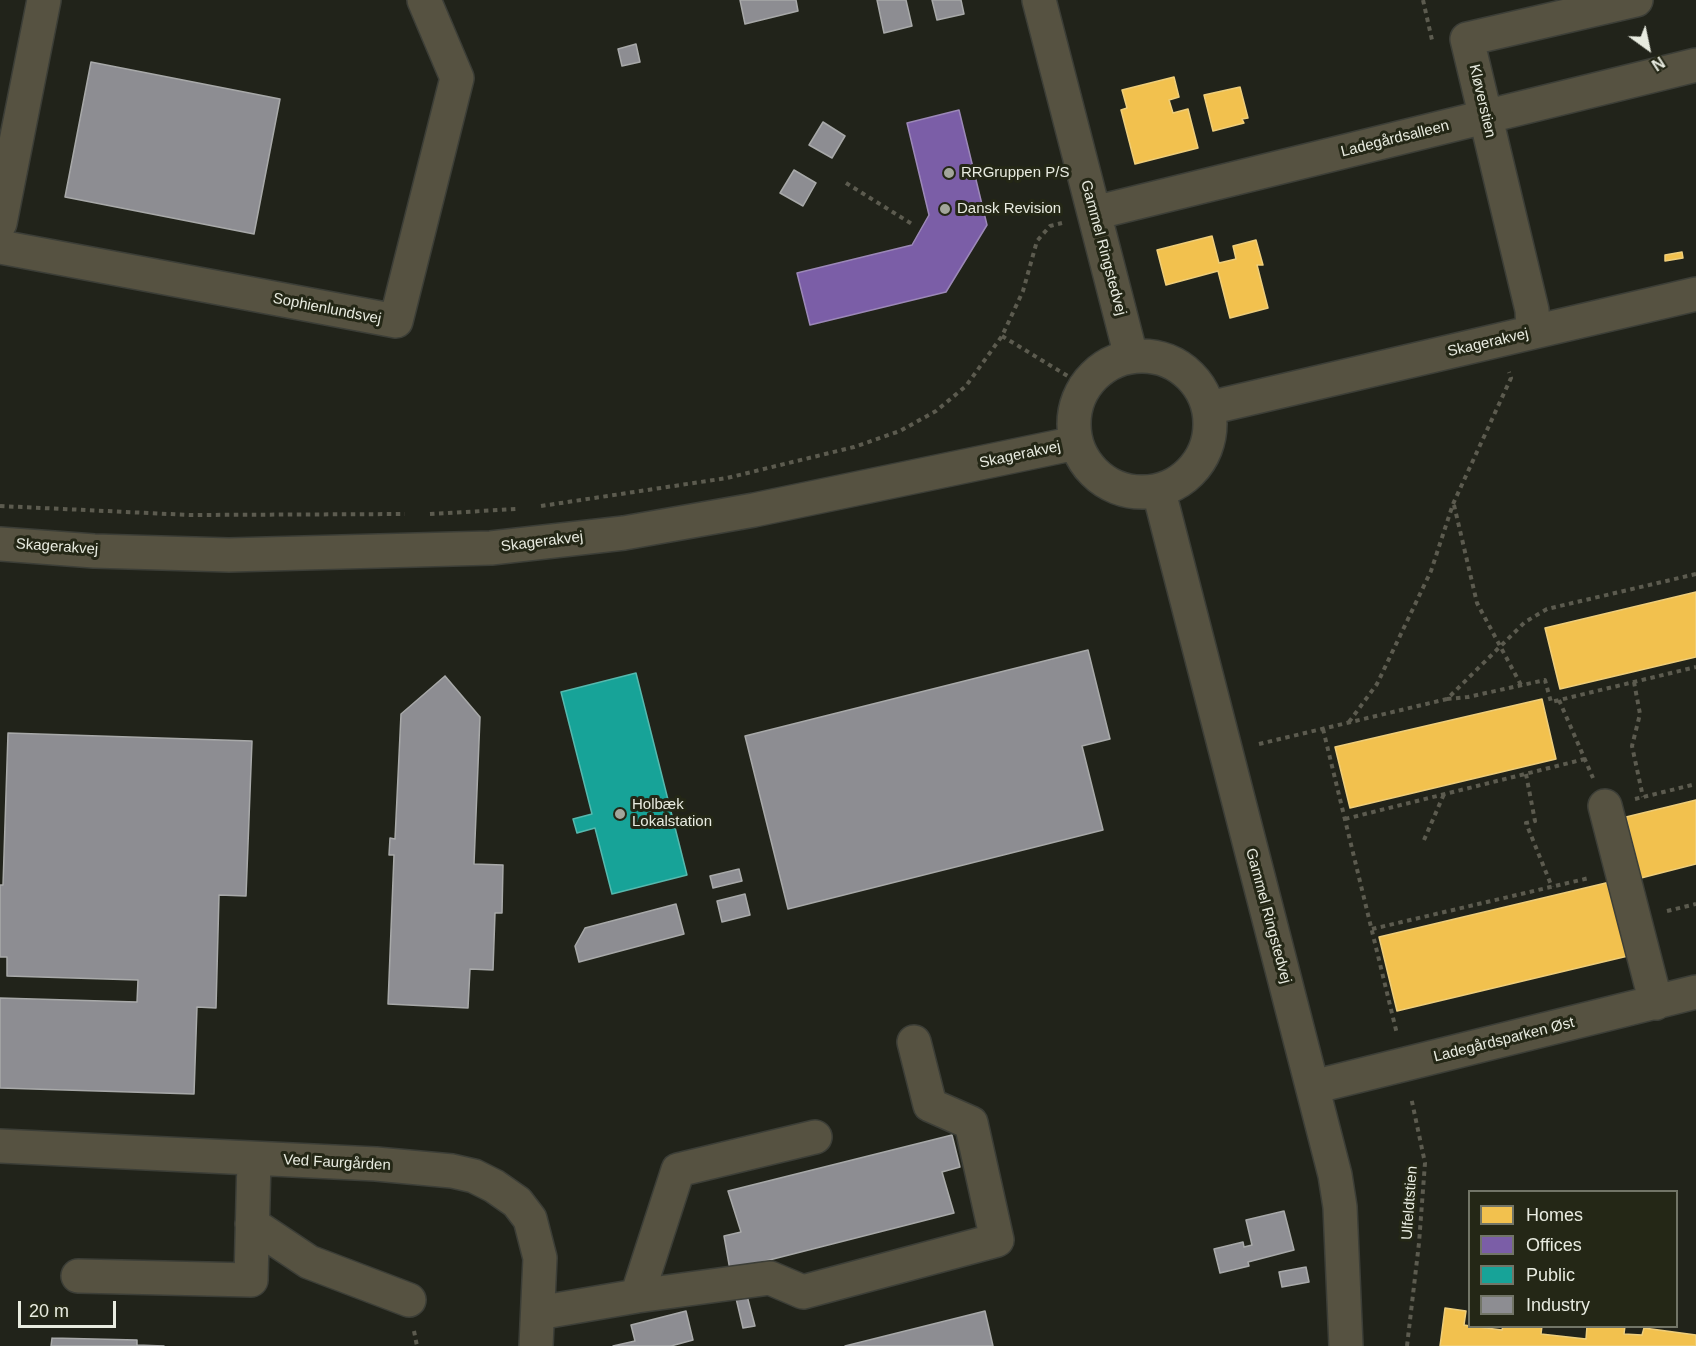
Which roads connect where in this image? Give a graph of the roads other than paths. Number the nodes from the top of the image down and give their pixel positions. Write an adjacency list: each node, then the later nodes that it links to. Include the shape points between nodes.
1 (44, 0): 8 (street)
2 (424, 0): 9 (street, Sophienlundsvej, via 457,78 396,321)
3 (1039, 0): 7 (street, Gammel Ringstedvej)
4 (1636, 0): 6 (street, Kløverstien, via 1467,39)
5 (1696, 65): 6 (street, Ladegårdsalleen)
6 (1485, 116): 7 (street, Ladegårdsalleen); 11 (street, Kløverstien, via 1532,310)
7 (1094, 213): 12 (street, Gammel Ringstedvej)
8 (0, 223)
9 (0, 247)
10 (1696, 294): 11 (street, Skagerakvej)
11 (1533, 332): 13 (street, Skagerakvej)
12 (1131, 356): 13 (street, via 1157,357 1181,367 1199,385); 14 (street, via 1104,366 1084,387 1074,414)
13 (1209, 408): 15 (street, via 1210,435 1202,461 1183,480)
14 (1076, 443): 15 (street, via 1087,466 1107,484 1132,493); 16 (street, Skagerakvej, via 743,512 491,548 229,555)
15 (1159, 492): 21 (street, Gammel Ringstedvej)
16 (0, 543)
17 (1605, 806): 19 (street)
18 (1696, 992): 19 (street, Ladegårdsparken Øst)
19 (1656, 1003): 21 (street, Ladegårdsparken Øst)
20 (914, 1042): 27 (street, via 930,1105 971,1123 997,1240 803,1292 770,1278)
21 (1312, 1087): 31 (street, Gammel Ringstedvej, via 1340,1207)
22 (814, 1137): 27 (street, via 678,1170)
23 (0, 1146): 24 (street, Ved Faurgården)
24 (254, 1159): 25 (street); 29 (street, Ved Faurgården, via 452,1171 494,1186 517,1202 530,1218 540,1258)
25 (252, 1224): 26 (street, via 251,1280); 28 (street, via 309,1262)
26 (78, 1276)
27 (637, 1296): 29 (street)
28 (409, 1300)
29 (538, 1313): 30 (street, Ved Faurgården)
30 (536, 1346)
31 (1346, 1346)

